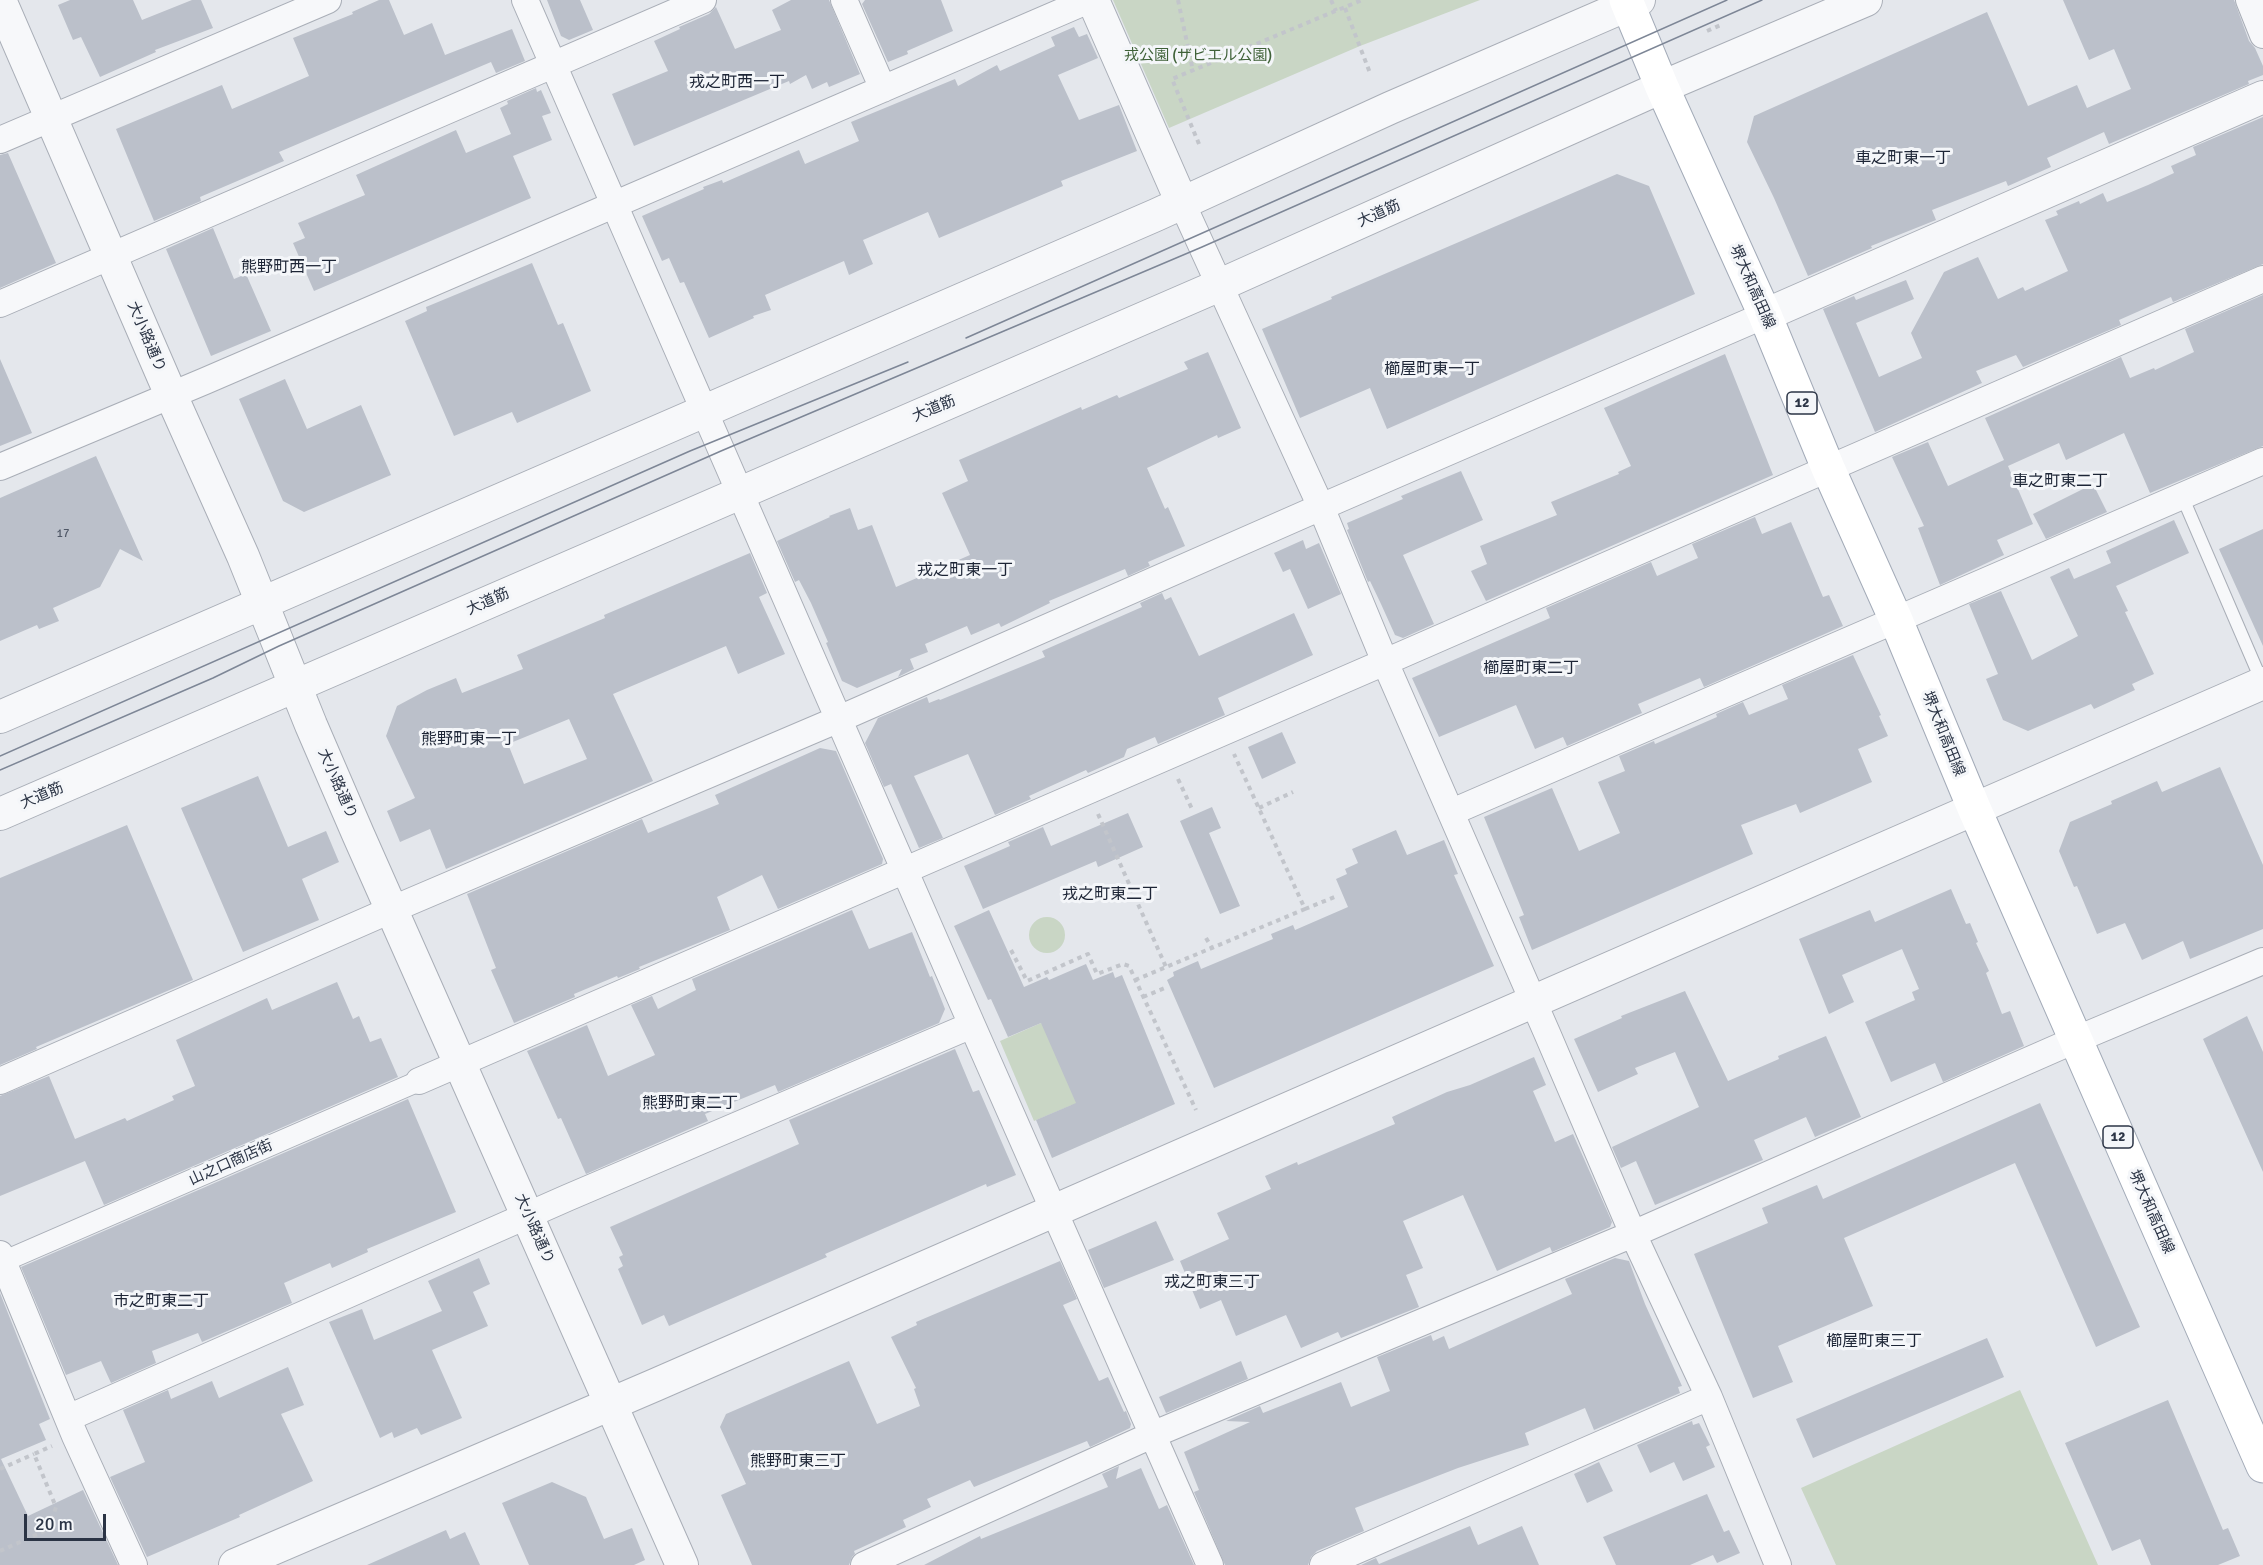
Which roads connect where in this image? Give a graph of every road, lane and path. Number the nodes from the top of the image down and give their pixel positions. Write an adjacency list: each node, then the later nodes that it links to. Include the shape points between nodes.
1 (0, 0): 25 (street, 大小路通り)
2 (328, 0): 25 (street)
3 (525, 0): 19 (street)
4 (703, 0): 19 (street)
5 (844, 0): 23 (street)
6 (1091, 0): 23 (street); 28 (street)
7 (1178, 0): 20 (path)
8 (1331, 0): 15 (path)
9 (1362, 0): 12 (path)
10 (1866, 0): 22 (street, 大道筋)
11 (2249, 0): 18 (street)
12 (1353, 2): 14 (path)
13 (1631, 2): 22 (main road, 堺大和高田線 / 12); 28 (street)
14 (1344, 8): 15 (path); 21 (path)
15 (1336, 11): 20 (path)
16 (1723, 24): 17 (path)
17 (1707, 31)
18 (2263, 35)
19 (553, 65): 29 (street); 30 (street)
20 (1193, 70): 27 (path, via 1172,79)
21 (1370, 73)
22 (1662, 87): 32 (street, 大道筋); 34 (main road, 堺大和高田線 / 12)
23 (884, 89): 29 (street)
24 (2263, 98): 34 (street)
25 (52, 118): 26 (street); 30 (street, 大小路通り)
26 (0, 140)
27 (1199, 144)
28 (1182, 203): 32 (street); 36 (street)
29 (614, 205): 35 (street, via 319,337); 36 (street)
30 (111, 256): 33 (street); 35 (street, 大小路通り)
31 (2263, 279): 39 (street, 山之口商店街)
32 (1220, 285): 40 (street, 大道筋); 42 (street)
33 (0, 304)
34 (1765, 315): 39 (main road, 堺大和高田線 / 12); 42 (street)
35 (171, 395): 38 (street); 43 (street, 大小路通り)
36 (703, 411): 40 (street); 43 (street)
37 (2263, 460): 41 (street)
38 (0, 467)
39 (1828, 468): 44 (main road, 堺大和高田線 / 12); 45 (street, 山之口商店街)
40 (740, 492): 47 (street, 大道筋); 49 (street)
41 (2182, 496): 44 (street); 46 (lane)
42 (1321, 507): 45 (street); 49 (street)
43 (262, 604): 47 (street, 大小路通り); 48 (street)
44 (1896, 620): 55 (main road, 堺大和高田線 / 12); 57 (street)
45 (1385, 662): 50 (street, 山之口商店街); 57 (street)
46 (2263, 683): 55 (street)
47 (296, 687): 58 (street, 大道筋); 61 (street, 大小路通り)
48 (0, 717)
49 (839, 719): 59 (street); 61 (street)
50 (1224, 732): 51 (street, 山之口商店街); 54 (path)
51 (1168, 756): 56 (path); 59 (street, 山之口商店街)
52 (1293, 792): 54 (path)
53 (1096, 808): 69 (path)
54 (1259, 808): 62 (path)
55 (1974, 808): 73 (street); 75 (main road, 堺大和高田線 / 12)
56 (1191, 809)
57 (1452, 812): 73 (street)
58 (0, 814)
59 (905, 870): 74 (street); 76 (street, 山之口商店街)
60 (1337, 896): 62 (path)
61 (393, 909): 76 (street, 大小路通り); 77 (street)
62 (1305, 909): 64 (path)
63 (1206, 938): 64 (path)
64 (1212, 948): 69 (path)
65 (1011, 950): 68 (path, via 1027,981)
66 (1063, 958): 68 (path)
67 (2263, 961): 75 (street)
68 (1066, 963): 70 (path, via 1088,954 1097,974 1123,964 1129,966)
69 (1166, 967): 70 (path)
70 (1135, 980): 72 (path)
71 (1167, 987): 72 (path)
72 (1143, 997): 79 (path)
73 (1533, 1001): 80 (street); 82 (street)
74 (972, 1025): 80 (street); 81 (street)
75 (2075, 1040): 82 (street); 89 (main road, 堺大和高田線 / 12)
76 (460, 1062): 78 (street, 山之口商店街); 81 (street, 大小路通り)
77 (0, 1081)
78 (419, 1081): 83 (street, 山之口商店街)
79 (1196, 1110)
80 (1054, 1210): 85 (street); 87 (street)
81 (528, 1215): 85 (street, 大小路通り); 86 (street)
82 (1633, 1234): 84 (street); 87 (street)
83 (1, 1260): 86 (street)
84 (1709, 1397): 97 (street); 98 (street)
85 (611, 1404): 93 (street); 94 (street, 大小路通り)
86 (71, 1427): 88 (path); 92 (street)
87 (1152, 1435): 95 (street); 96 (street)
88 (34, 1454): 90 (path); 91 (path, via 56,1507 49,1529)
89 (2263, 1466)
90 (0, 1468)
91 (0, 1551)
92 (134, 1565)
93 (235, 1565)
94 (682, 1565)
95 (864, 1565)
96 (1210, 1565)
97 (1323, 1565)
98 (1778, 1565)

